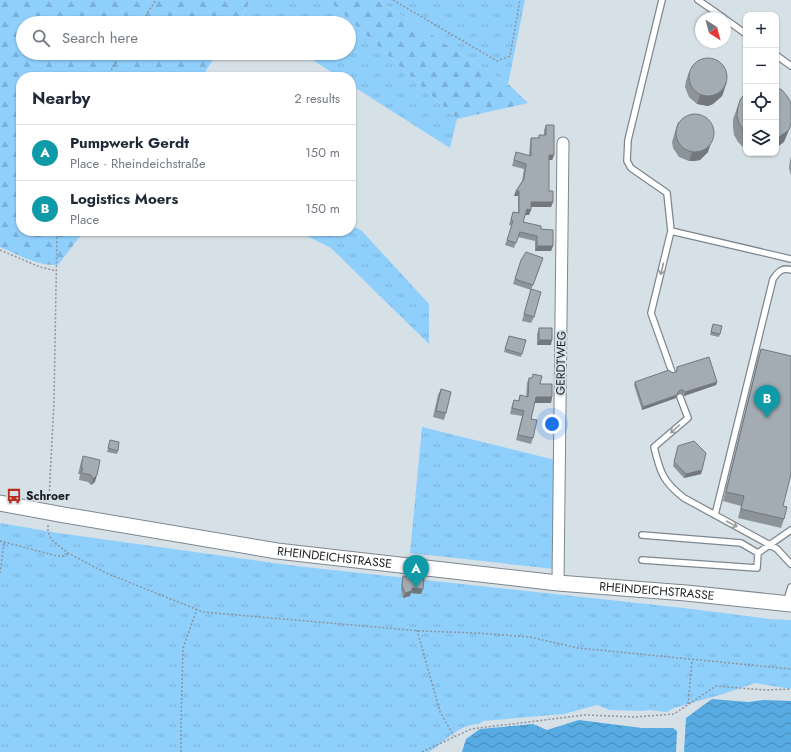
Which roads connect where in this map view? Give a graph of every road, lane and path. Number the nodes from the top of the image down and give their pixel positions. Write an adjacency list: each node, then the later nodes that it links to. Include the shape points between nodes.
1 (156, 0): 7 (path)
2 (393, 0): 3 (path, via 497,61 510,56)
3 (520, 0)
4 (662, 0): 15 (lane, via 628,140 627,161 631,168 667,193)
5 (698, 0): 6 (lane)
6 (715, 12)
7 (146, 16)
8 (731, 23): 9 (lane)
9 (743, 32)
10 (779, 57): 12 (lane)
11 (118, 60): 13 (path)
12 (791, 66)
13 (110, 72)
14 (563, 143): 37 (street, GERDTWEG)
15 (671, 231): 18 (lane); 21 (lane, one-way to 21, via 651,313)
16 (57, 236): 20 (path)
17 (0, 250): 20 (path)
18 (791, 259)
19 (791, 270): 25 (lane, via 779,271 773,279)
20 (56, 272): 24 (path)
21 (672, 372)
22 (680, 397): 25 (lane, one-way to 25, via 688,418 654,447 660,470 674,490)
23 (0, 503): 24 (main road, RHEINDEICHSTRASSE)
24 (49, 513): 37 (main road, RHEINDEICHSTRASSE, via 277,551)
25 (715, 515): 31 (lane, one-way to 31)
26 (791, 530): 31 (lane)
27 (48, 532): 32 (path, via 52,540)
28 (642, 535): 33 (lane, via 741,543)
29 (0, 541): 30 (path)
30 (5, 542): 32 (path, via 57,556); 36 (path)
31 (770, 545): 33 (lane); 35 (lane)
32 (68, 553): 40 (path, via 106,573)
33 (758, 553): 34 (lane, via 757,568)
34 (642, 560)
35 (791, 564)
36 (0, 573)
37 (558, 583): 39 (main road, RHEINDEICHSTRASSE)
38 (791, 587): 39 (lane)
39 (789, 603)
40 (197, 609): 41 (path, via 212,613); 47 (path, via 183,648)
41 (417, 630): 42 (path, via 530,637 578,648); 46 (path, via 440,712)
42 (692, 660): 43 (path); 45 (path)
43 (791, 669)
44 (791, 688): 45 (path, via 765,690 716,686)
45 (688, 704): 46 (path, via 674,714 635,717 585,715 471,728)
46 (454, 736): 48 (path)
47 (181, 752)
48 (422, 752)

